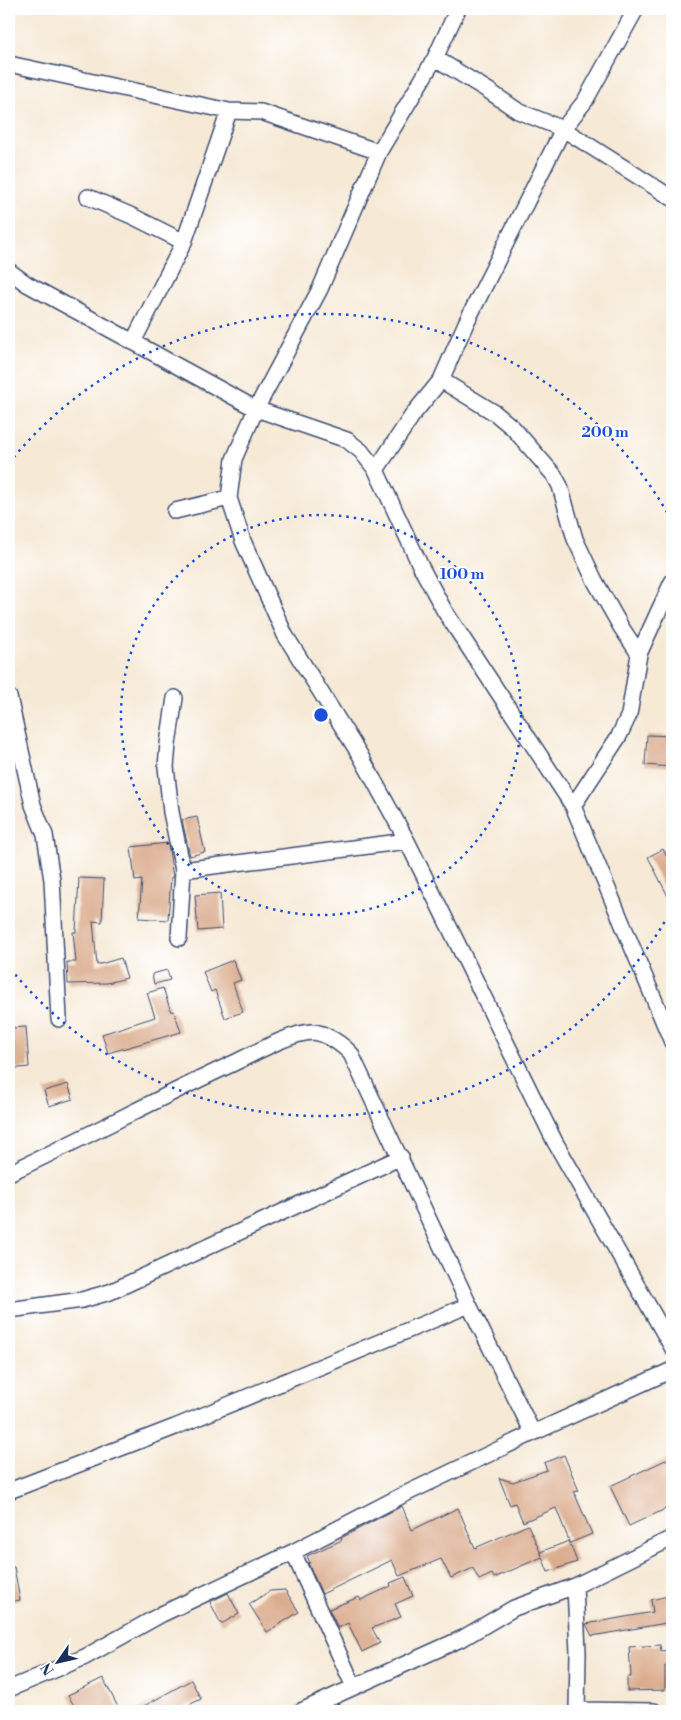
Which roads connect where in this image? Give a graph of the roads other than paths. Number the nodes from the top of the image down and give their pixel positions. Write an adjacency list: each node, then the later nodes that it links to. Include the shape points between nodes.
1 (458, 9): 3 (street)
2 (636, 9): 6 (street, via 585,100)
3 (435, 58): 6 (street, via 518,111); 7 (street)
4 (9, 64): 5 (street)
5 (229, 111): 7 (street, via 261,112); 10 (street)
6 (563, 129): 9 (street); 13 (street)
7 (379, 152): 14 (street, via 320,289)
8 (88, 197): 10 (street)
9 (672, 198)
10 (184, 242): 12 (street)
11 (9, 271): 12 (street)
12 (133, 342): 14 (street)
13 (441, 380): 15 (street, via 414,413); 19 (street, via 513,428 554,475 576,539 595,581)
14 (256, 410): 15 (street, via 347,440); 16 (street, via 234,459)
15 (376, 470): 22 (street, via 444,610)
16 (229, 498): 17 (street); 23 (street, via 242,541 285,635 360,755)
17 (175, 511)
18 (672, 582): 19 (street)
19 (639, 654): 22 (street, via 629,715 620,736)
20 (9, 696): 26 (street, via 33,805 45,835 52,880)
21 (175, 698): 24 (street, via 166,767)
22 (573, 806): 27 (street)
23 (407, 841): 24 (street); 32 (street, via 555,1142)
24 (183, 870): 25 (street)
25 (179, 938)
26 (59, 1019)
27 (672, 1042)
28 (401, 1157): 29 (street, via 351,1054 342,1044 314,1032 296,1035 228,1066); 30 (street); 31 (street, via 110,1292 82,1300)
29 (9, 1173)
30 (469, 1305): 34 (street); 35 (street, via 175,1427)
31 (9, 1310)
32 (672, 1347)
33 (672, 1370): 34 (street)
34 (534, 1433): 37 (street)
35 (9, 1491)
36 (672, 1538): 38 (street)
37 (293, 1552): 39 (street); 40 (street, via 162,1614 85,1657)
38 (575, 1586): 39 (street, via 514,1608 463,1638); 41 (street)
39 (354, 1687): 42 (street)
40 (9, 1689)
41 (577, 1710): 43 (street)
42 (301, 1711)
43 (654, 1711)

